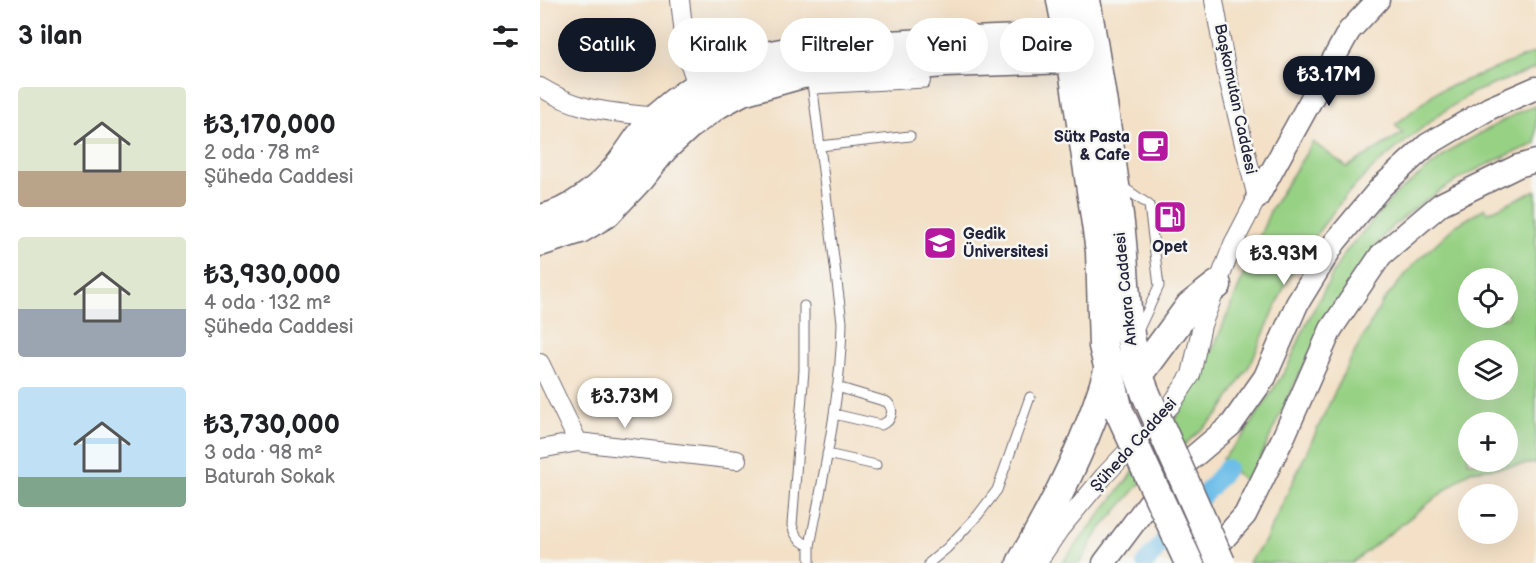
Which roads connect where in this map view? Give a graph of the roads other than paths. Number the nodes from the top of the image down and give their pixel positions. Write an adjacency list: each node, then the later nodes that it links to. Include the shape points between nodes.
1 (680, 0): 16 (street, via 686,54)
2 (1046, 0): 7 (street)
3 (1061, 0): 8 (main road, Ankara Caddesi)
4 (1086, 0): 9 (main road, Ankara Caddesi)
5 (1214, 0): 22 (street, Başkomutan Caddesi, via 1227,74)
6 (1378, 0): 22 (street, Şüheda Caddesi, via 1349,31)
7 (1059, 18)
8 (1068, 18)
9 (1083, 18)
10 (1000, 47): 16 (main road, via 828,48 776,53 727,70)
11 (1000, 56): 14 (main road)
12 (1081, 72): 28 (main road, Ankara Caddesi)
13 (1085, 72): 29 (main road, Ankara Caddesi, via 1115,181 1126,272 1127,321)
14 (812, 81): 20 (lane); 24 (main road, via 802,74 742,91 718,104 664,148 607,213 580,229)
15 (540, 87): 18 (street, via 588,109)
16 (698, 87): 18 (main road)
17 (1536, 88): 43 (street, via 1490,108 1427,145 1381,187 1335,242 1297,304 1265,377 1231,425 1166,480)
18 (657, 117): 23 (main road, via 597,188 569,208)
19 (910, 136): 20 (lane)
20 (820, 146): 30 (lane, via 842,322)
21 (1536, 161): 45 (street, via 1441,204 1381,255 1331,329 1245,515)
22 (1257, 198): 25 (street, Şüheda Caddesi)
23 (540, 219)
24 (540, 242)
25 (1217, 285): 29 (main road, via 1190,306 1173,327); 42 (street, Şüheda Caddesi, via 1202,325 1191,375 1172,405 1097,485)
26 (804, 306): 38 (lane, via 804,370 792,525 801,542)
27 (540, 363): 33 (street)
28 (1108, 371): 41 (main road, via 1098,406 1073,462); 44 (main road, Ankara Caddesi, bridge, via 1119,411)
29 (1143, 385): 46 (main road, Ankara Caddesi, bridge)
30 (837, 387): 32 (lane); 32 (lane, via 887,402 892,414 881,424)
31 (1030, 397): 40 (lane, via 997,490 963,532)
32 (834, 414): 35 (lane)
33 (578, 442): 34 (street); 36 (street)
34 (540, 449)
35 (827, 454): 37 (lane); 38 (lane)
36 (737, 460)
37 (876, 465)
38 (810, 546): 39 (lane)
39 (810, 563)
40 (929, 563)
41 (1021, 563)
42 (1037, 563)
43 (1104, 563)
44 (1189, 563)
45 (1202, 563)
46 (1221, 563)

